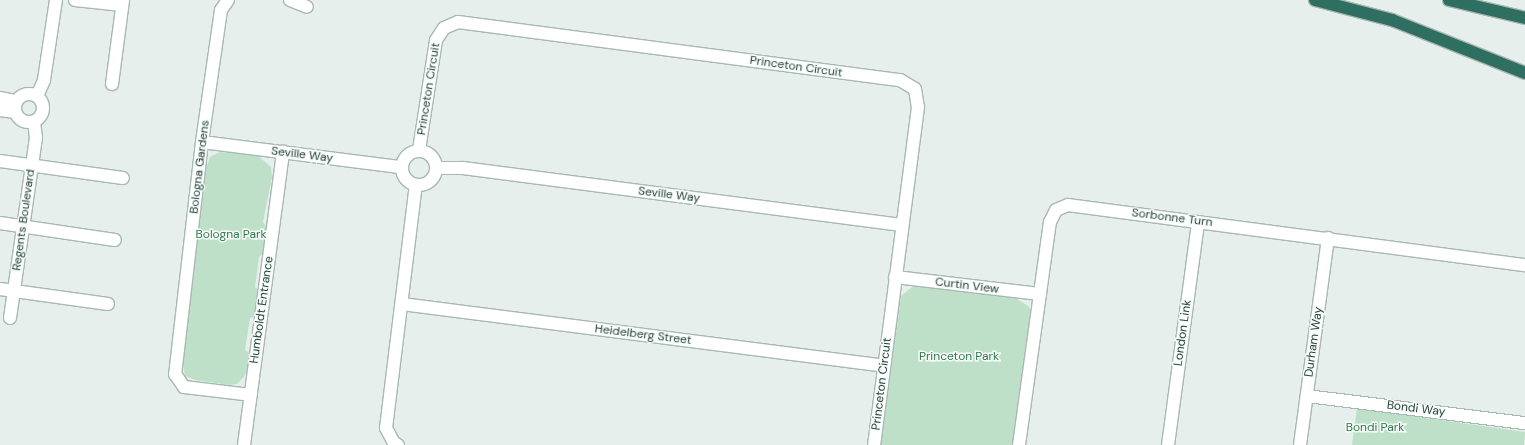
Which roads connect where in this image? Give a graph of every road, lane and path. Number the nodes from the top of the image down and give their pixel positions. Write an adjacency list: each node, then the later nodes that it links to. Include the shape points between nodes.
1 (56, 0): 12 (street, via 44,80)
2 (75, 0): 7 (street)
3 (228, 0): 17 (street, Bologna Gardens, via 221,10)
4 (290, 0): 8 (street)
5 (1315, 0): 10 (highway, via 1392,20)
6 (1450, 0): 9 (highway)
7 (122, 3): 11 (street)
8 (307, 7)
9 (1525, 18)
10 (1525, 73)
11 (112, 84)
12 (36, 96): 14 (street, via 26,94); 16 (street, via 43,109 40,117)
13 (0, 98): 14 (street)
14 (16, 106): 15 (street); 16 (street, via 22,121)
15 (0, 110)
16 (34, 122): 21 (street, Regents Boulevard, via 37,129)
17 (202, 142): 19 (street, Seville Way); 41 (street, Bologna Gardens, via 176,374 184,387)
18 (419, 150): 22 (street, via 410,152); 23 (street, via 434,158); 28 (street, Princeton Circuit, via 436,40 444,28 458,22 900,80 915,89 918,107)
19 (283, 152): 22 (street, Seville Way); 41 (street, Humboldt Entrance)
20 (0, 161): 21 (street)
21 (32, 166): 24 (street); 29 (street, Regents Boulevard)
22 (401, 167): 25 (street, via 408,182)
23 (436, 168): 25 (street, via 434,177 426,184); 28 (street, Seville Way, via 462,168)
24 (123, 178)
25 (416, 185): 38 (street)
26 (1198, 222): 30 (street, Sorbonne Turn); 36 (street, Sorbonne Turn, via 1068,205 1056,210 1050,222); 48 (street, London Link)
27 (0, 223): 29 (street)
28 (901, 225): 33 (street, Princeton Circuit)
29 (23, 226): 31 (street); 35 (street, Regents Boulevard)
30 (1328, 238): 32 (street, Sorbonne Turn); 42 (street, Durham Way)
31 (115, 240)
32 (1525, 264)
33 (895, 277): 36 (street, Curtin View); 40 (street, Princeton Circuit)
34 (0, 289): 35 (street)
35 (14, 291): 37 (street); 39 (street, Regents Boulevard)
36 (1040, 294): 47 (street, Sorbonne Turn)
37 (108, 304)
38 (402, 304): 40 (street, Heidelberg Street); 44 (street, via 386,428)
39 (10, 318)
40 (884, 366): 46 (street, Princeton Circuit)
41 (251, 395): 45 (street, Humboldt Entrance)
42 (1307, 396): 43 (street, Bondi Way); 49 (street, Durham Way)
43 (1525, 422)
44 (395, 444)
45 (244, 445)
46 (874, 445)
47 (1019, 445)
48 (1168, 445)
49 (1300, 445)

